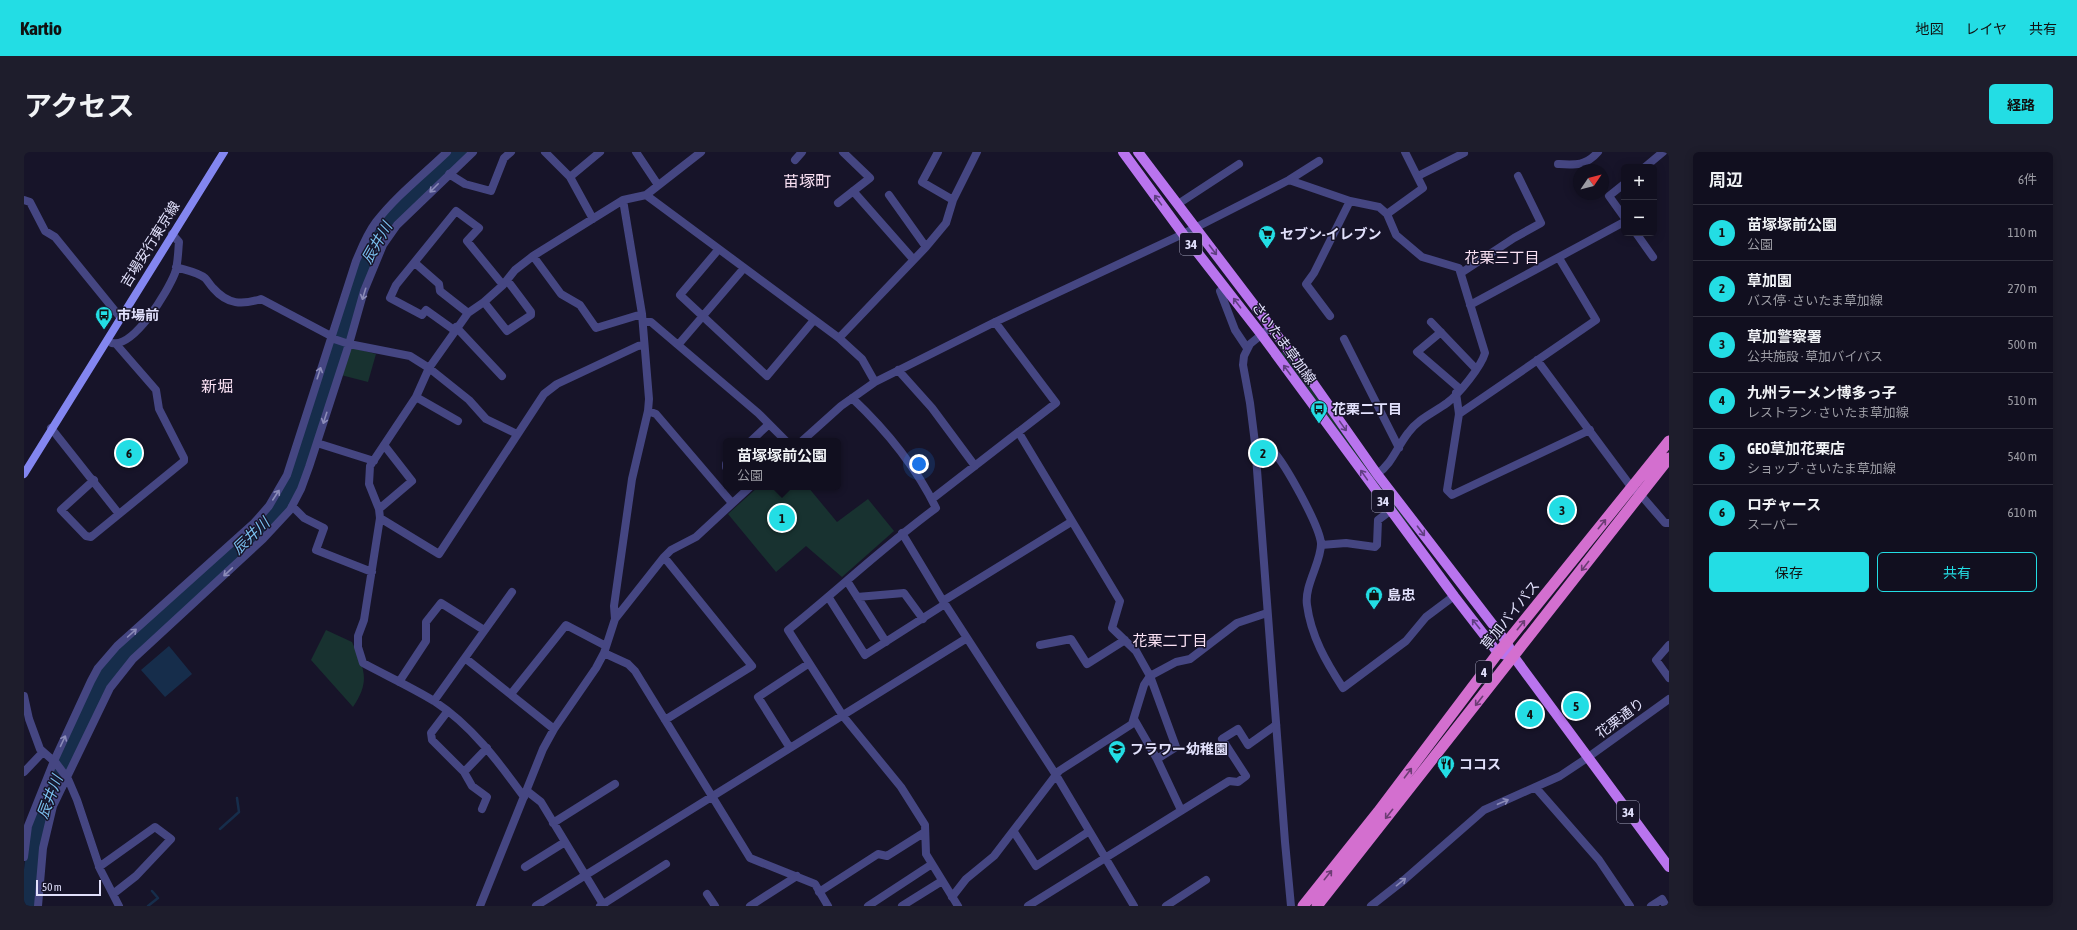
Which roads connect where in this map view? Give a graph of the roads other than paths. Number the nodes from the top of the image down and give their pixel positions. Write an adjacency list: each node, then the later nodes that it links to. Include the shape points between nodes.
1 (224, 152): 45 (main road, 吉場安行東京線)
2 (447, 152): 75 (street, via 384,213 370,232 356,261)
3 (473, 152): 24 (street)
4 (511, 152): 24 (street, via 504,158 491,191 465,184)
5 (545, 152): 27 (street)
6 (600, 152): 27 (street)
7 (636, 152): 29 (street)
8 (701, 152): 29 (street)
9 (802, 152): 19 (street)
10 (843, 152): 31 (street, via 870,178)
11 (938, 152): 36 (street, via 922,182)
12 (977, 152): 36 (street)
13 (1123, 152): 46 (main road, さいたま草加線 / 34, one-way to 13)
14 (1138, 152): 39 (main road, さいたま草加線 / 34)
15 (1405, 152): 25 (street)
16 (1598, 152): 22 (street, via 1592,159 1578,165)
17 (1663, 152): 23 (street)
18 (1464, 153): 25 (street)
19 (795, 160)
20 (1319, 162): 28 (street)
21 (1239, 164): 39 (street)
22 (1558, 164)
23 (1649, 164)
24 (449, 174): 80 (street, one-way to 80, via 397,225 383,245 364,291)
25 (1418, 176): 41 (street, via 1423,188)
26 (1518, 176): 57 (street, via 1541,223)
27 (570, 177): 42 (street)
28 (1289, 180): 37 (street); 44 (street)
29 (658, 185): 32 (street)
30 (1621, 186): 40 (street, via 1609,196)
31 (853, 191): 38 (street); 53 (street)
32 (646, 195): 35 (street); 49 (street)
33 (889, 195): 48 (street, via 903,210)
34 (24, 200): 66 (street, via 30,202 45,230 55,237)
35 (623, 200): 42 (street); 63 (street)
36 (953, 200): 48 (street, via 946,223)
37 (1350, 201): 41 (street, via 1379,207); 65 (street, via 1306,284)
38 (838, 203)
39 (1178, 204): 44 (main road, さいたま草加線 / 34)
40 (1621, 213)
41 (1387, 214): 57 (street, via 1396,235 1422,257 1448,263 1459,268)
42 (593, 219): 50 (street)
43 (1621, 224): 52 (street)
44 (1196, 227): 46 (street); 71 (main road, さいたま草加線 / 34, one-way to 71)
45 (172, 234): 55 (street, via 179,242); 66 (main road, 吉場安行東京線)
46 (1183, 234): 59 (main road, さいたま草加線 / 34); 69 (street)
47 (1638, 236): 51 (street)
48 (926, 247): 53 (street)
49 (718, 250): 56 (street); 64 (street, via 680,295)
50 (533, 256): 58 (street, via 514,270); 63 (street, via 561,294 580,305 596,328)
51 (1653, 257)
52 (1559, 258): 61 (street); 84 (street, via 1596,320)
53 (913, 259): 76 (street)
54 (414, 263): 58 (street, via 456,211 479,228 467,241); 62 (street, via 439,284 440,291); 72 (street, via 396,285 390,298 422,315 426,310)
55 (176, 267): 75 (street, via 205,278 218,293 238,304 261,299); 79 (street, via 154,311 142,326)
56 (744, 268): 64 (street); 67 (street)
57 (1461, 273): 61 (street)
58 (505, 283): 60 (street); 60 (street, via 531,312 530,315 507,331)
59 (1225, 287): 74 (main road, さいたま草加線 / 34, one-way to 59); 83 (street, via 1220,291 1235,330)
60 (484, 302): 62 (street)
61 (1470, 305): 86 (street, via 1485,352 1482,362)
62 (468, 313): 72 (street)
63 (642, 314): 68 (street)
64 (703, 315): 67 (street, via 767,376); 81 (street)
65 (1330, 316)
66 (120, 317): 78 (main road, 吉場安行東京線)
67 (814, 320): 76 (street)
68 (643, 322): 81 (street, via 651,322); 82 (street)
69 (995, 322): 87 (street); 100 (street, via 1056,403)
70 (1431, 322): 73 (street)
71 (1271, 327): 74 (street); 113 (main road, さいたま草加線 / 34, one-way to 113, via 1312,380)
72 (455, 329): 85 (street); 88 (street)
73 (1441, 332): 86 (street); 90 (street, via 1417,352)
74 (1261, 334): 83 (street); 121 (main road, さいたま草加線 / 34, one-way to 74)
75 (331, 337): 80 (street); 169 (street, one-way to 75, via 91,681 108,656 254,522 276,497 287,475)
76 (838, 338): 89 (street, via 862,359)
77 (1344, 339): 108 (street)
78 (105, 341): 79 (street); 97 (main road, 吉場安行東京線)
79 (116, 344): 122 (street, via 156,390 159,409 184,458 184,461)
80 (349, 344): 85 (street, via 410,356); 105 (street, one-way to 105)
81 (678, 345): 96 (street)
82 (644, 346): 93 (street); 99 (street, via 638,346 557,384 544,394)
83 (1247, 348): 106 (street, via 1243,365)
84 (1537, 360): 94 (street); 98 (street)
85 (429, 368): 91 (street); 99 (street, via 468,400 486,419)
86 (1476, 369): 90 (street)
87 (898, 370): 89 (street); 111 (street, via 932,408)
88 (502, 376)
89 (875, 382): 92 (street)
90 (1458, 391): 94 (street); 108 (street, via 1448,402 1418,421 1407,433)
91 (416, 397): 95 (street); 107 (street)
92 (852, 398): 103 (street); 117 (street, via 875,420)
93 (648, 411): 118 (street, via 656,414); 138 (street, via 628,502 614,606)
94 (1459, 414): 98 (street, via 1447,490 1452,495)
95 (458, 421)
96 (769, 424): 101 (street); 102 (street)
97 (51, 428): 112 (main road, 吉場安行東京線); 114 (street)
98 (1590, 430): 116 (street)
99 (517, 434): 123 (street, via 439,554)
100 (1019, 434): 111 (street); 124 (street)
101 (754, 438)
102 (783, 438)
103 (805, 438)
104 (1669, 440): 116 (highway, 草加バイパス / 4)
105 (317, 442): 110 (street); 119 (street, via 301,489)
106 (1256, 443): 127 (street, via 1272,450 1290,475 1317,531); 136 (street)
107 (384, 446): 110 (street); 120 (street, via 412,481)
108 (1399, 448): 113 (street, via 1384,470)
109 (1669, 458): 116 (highway, 草加バイパス / 4)
110 (374, 462): 120 (street, via 370,466 369,484)
111 (975, 466): 117 (street)
112 (24, 474)
113 (1377, 474): 143 (main road, さいたま草加線 / 34, one-way to 143)
114 (94, 480): 122 (street); 122 (street, via 61,510 86,536 91,537)
115 (746, 490): 118 (street)
116 (1636, 491): 125 (street, via 1665,523); 143 (highway, 草加バイパス / 4, one-way to 116); 148 (highway, 草加バイパス / 4, one-way to 148)
117 (932, 500): 126 (street, via 936,508)
118 (732, 503): 128 (street, via 696,537 671,550)
119 (292, 506): 129 (street, via 304,518 324,528 316,550); 173 (street, one-way to 173, via 263,539 144,649 118,677 104,700)
120 (379, 509): 123 (street)
121 (1390, 511): 127 (street, via 1378,520 1375,547 1346,543); 132 (main road, さいたま草加線 / 34)
122 (119, 514)
123 (380, 518): 129 (street)
124 (1071, 522): 135 (street); 141 (street, via 1120,601 1112,628)
125 (1669, 523)
126 (902, 533): 130 (street); 135 (street)
127 (1321, 545): 132 (street, via 1307,593 1307,607 1321,652 1343,688 1406,641 1426,617)
128 (664, 557): 138 (street); 161 (street, via 752,666)
129 (372, 572): 153 (street, via 364,620 358,636 358,647 363,663)
130 (847, 581): 133 (street); 134 (street)
131 (512, 592): 139 (street)
132 (1454, 596): 147 (main road, さいたま草加線 / 34, one-way to 132)
133 (857, 597): 137 (street, via 904,593); 142 (street)
134 (829, 598): 142 (street, via 865,655); 150 (street, via 788,630)
135 (944, 603): 137 (street); 140 (street)
136 (1267, 613): 151 (street, via 1237,623 1190,659 1176,662); 162 (street)
137 (923, 618): 142 (street)
138 (615, 619): 146 (street)
139 (484, 630): 149 (street); 153 (street, via 441,603 426,622 426,641)
140 (967, 638): 159 (street); 172 (street)
141 (1125, 640): 144 (street, via 1086,664 1071,639); 151 (street, via 1136,651)
142 (886, 642)
143 (1507, 643): 147 (highway, 草加バイパス / 4); 148 (main road, さいたま草加線 / 34)
144 (1040, 645)
145 (1669, 645): 152 (street, via 1656,660)
146 (605, 649): 154 (street, via 566,625); 161 (street, via 635,671); 163 (street, via 596,668)
147 (1498, 653): 148 (main road); 216 (highway, 草加バイパス / 4, one-way to 147, via 1388,800)
148 (1514, 657): 167 (main road, さいたま草加線 / 34); 217 (highway, 草加バイパス / 4, one-way to 217)
149 (465, 658): 154 (street); 157 (street)
150 (808, 664): 159 (street); 165 (street, via 758,696)
151 (1150, 676): 160 (street, via 1144,685); 168 (street, via 1176,747)
152 (1669, 678)
153 (399, 682): 157 (street)
154 (511, 694): 163 (street)
155 (24, 696): 166 (street, via 30,723)
156 (1669, 699): 167 (street, 花栗通り)
157 (434, 701): 158 (street)
158 (448, 712): 164 (street); 171 (street, via 431,733 432,740)
159 (843, 716): 165 (street); 182 (street, via 901,787 925,825)
160 (1134, 719): 168 (street); 172 (street, via 1132,724)
161 (665, 720): 177 (street)
162 (1276, 725): 179 (street, via 1248,745 1238,729 1222,739 1246,776 1238,782 1229,781); 215 (street)
163 (554, 730): 176 (street, via 543,749)
164 (487, 748): 171 (street); 176 (street)
165 (790, 748): 177 (street)
166 (43, 752): 169 (street); 170 (street)
167 (1588, 758): 175 (street, 花栗通り); 190 (main road, さいたま草加線 / 34)
168 (1157, 759): 179 (street)
169 (55, 762): 173 (street); 180 (street)
170 (24, 772)
171 (464, 772): 178 (street, via 472,786 487,797)
172 (1056, 775): 183 (street); 184 (street)
173 (67, 777): 191 (street); 202 (street, via 53,806 46,833 40,867)
174 (615, 784): 181 (street)
175 (1536, 788): 218 (street, 花栗通り, one-way to 175, via 1484,810); 219 (street, via 1599,860)
176 (525, 794): 181 (street, via 541,802); 204 (street)
177 (713, 796): 193 (street); 194 (street, via 750,858)
178 (482, 809)
179 (1182, 810): 187 (street)
180 (27, 817): 186 (street)
181 (553, 823): 185 (street)
182 (925, 832): 189 (street, via 926,854); 197 (street, via 887,856 878,854)
183 (1014, 832): 184 (street, via 1036,866); 200 (street, via 994,856 966,878)
184 (1088, 832): 187 (street)
185 (565, 842): 192 (street); 193 (street)
186 (24, 857)
187 (1105, 858): 212 (street); 213 (street)
188 (666, 864): 201 (street)
189 (932, 864): 196 (street); 209 (street)
190 (1669, 866)
191 (99, 867): 198 (street); 198 (street, via 155,827 171,839 136,876)
192 (525, 867)
193 (586, 875): 201 (street); 205 (street)
194 (797, 876): 197 (street, via 816,884); 207 (street)
195 (1206, 880): 214 (street)
196 (942, 881): 200 (street); 210 (street)
197 (819, 892): 208 (street)
198 (113, 894): 203 (street)
199 (707, 894): 206 (street)
200 (952, 897): 211 (street)
201 (602, 905)
202 (38, 906)
203 (119, 906)
204 (480, 906)
205 (536, 906)
206 (715, 906)
207 (751, 906)
208 (828, 906)
209 (868, 906)
210 (902, 906)
211 (958, 906)
212 (1028, 906)
213 (1134, 906)
214 (1166, 906)
215 (1291, 906)
216 (1303, 906)
217 (1317, 906)
218 (1371, 906)
219 (1630, 906)
220 (1651, 906): 221 (street, via 1662,899)
221 (1666, 906)

